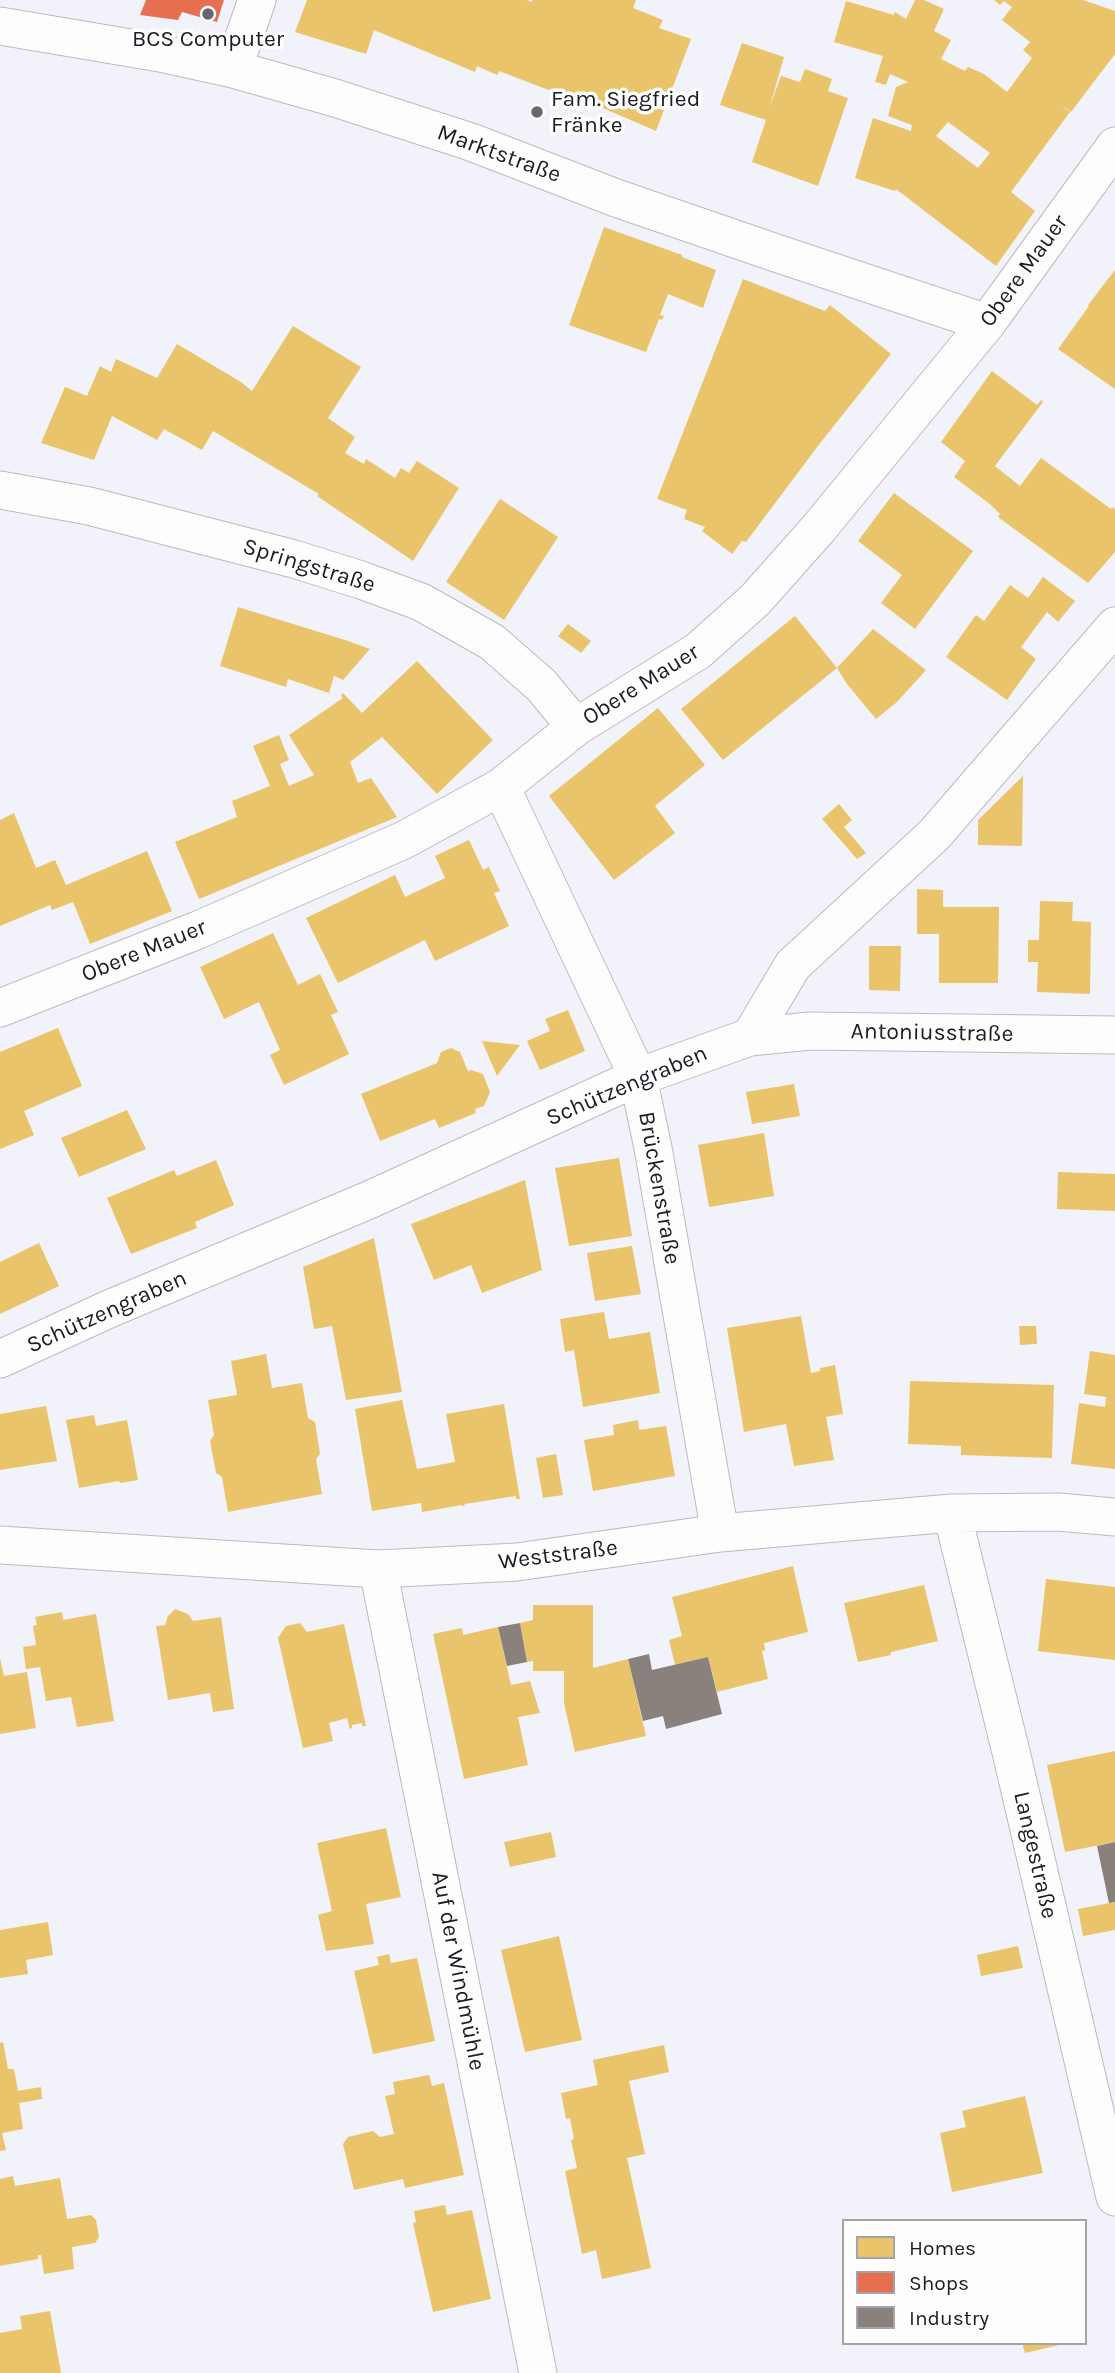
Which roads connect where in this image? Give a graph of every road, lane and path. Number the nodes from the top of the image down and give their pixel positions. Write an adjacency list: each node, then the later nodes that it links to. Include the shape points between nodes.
1 (257, 0): 3 (street)
2 (0, 26): 3 (street, Marktstraße)
3 (233, 69): 5 (street, Marktstraße, via 400,118 616,198)
4 (1115, 146): 5 (street, Obere Mauer)
5 (987, 323): 8 (street, Obere Mauer, via 755,600 698,651)
6 (0, 490): 8 (street, Springstraße, via 89,506 294,559 421,602 499,648 541,685)
7 (1115, 626): 12 (street, via 934,835 793,965)
8 (576, 727): 9 (street, Obere Mauer)
9 (501, 787): 10 (street, Obere Mauer, via 392,845 198,930); 13 (street, Brückenstraße)
10 (0, 1008)
11 (1115, 1035): 12 (street, Antoniusstraße, via 810,1031)
12 (750, 1037): 13 (street, Schützengraben)
13 (638, 1077): 14 (street, Schützengraben, via 369,1200); 17 (street, Brückenstraße)
14 (0, 1359)
15 (952, 1513): 16 (street, Weststraße, via 1058,1511); 17 (street, Weststraße); 20 (street, Langestraße)
16 (1115, 1517)
17 (720, 1533): 19 (street, Weststraße, via 517,1562)
18 (0, 1545): 19 (street, Weststraße)
19 (378, 1569): 21 (street, Auf der Windmühle)
20 (1115, 2197)
21 (538, 2373)

